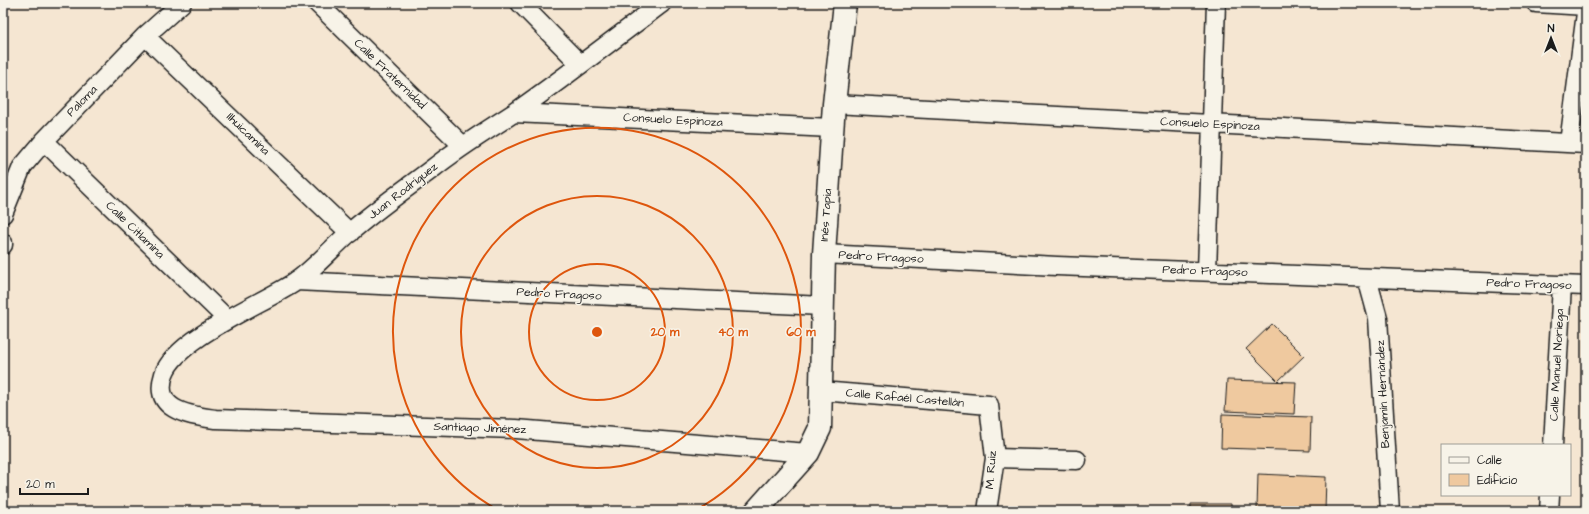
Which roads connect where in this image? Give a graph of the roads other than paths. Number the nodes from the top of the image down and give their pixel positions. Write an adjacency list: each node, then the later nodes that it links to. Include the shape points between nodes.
1 (182, 3): 10 (street, Paloma)
2 (318, 3): 18 (street, Calle Fraternidad)
3 (520, 3): 11 (street)
4 (662, 3): 11 (street, Juan Rodríguez)
5 (845, 3): 12 (main road, Inés Tapia)
6 (1216, 3): 14 (street)
7 (1536, 3): 8 (street)
8 (1586, 6)
9 (1586, 13): 17 (street)
10 (145, 36): 16 (street, Paloma); 20 (street, Ilhuicamina)
11 (580, 64): 13 (street, Juan Rodríguez)
12 (834, 104): 14 (street, Consuelo Espinoza); 15 (main road, Inés Tapia)
13 (514, 113): 15 (street, Consuelo Espinoza); 18 (street, Juan Rodríguez)
14 (1212, 124): 17 (street, Consuelo Espinoza); 22 (street)
15 (832, 128): 21 (main road, Inés Tapia)
16 (44, 141): 19 (street, Paloma, via 22,167); 28 (street, Calle Citlamina)
17 (1578, 144)
18 (462, 145): 20 (street, Juan Rodríguez)
19 (3, 214)
20 (350, 233): 24 (street, Juan Rodríguez)
21 (824, 254): 22 (street, Pedro Fragoso); 27 (main road, Inés Tapia)
22 (1207, 271): 23 (street, Pedro Fragoso)
23 (1367, 278): 25 (street, Pedro Fragoso); 39 (street, Benjamín Hernández, via 1378,318)
24 (296, 281): 27 (street, Pedro Fragoso); 28 (street, Juan Rodríguez)
25 (1562, 285): 26 (street, Pedro Fragoso); 32 (street, Calle Manuel Noriega)
26 (1586, 286)
27 (823, 306): 30 (main road, Inés Tapia)
28 (227, 319): 29 (street, Juan Rodríguez, via 196,339 175,357 164,373)
29 (161, 392): 33 (street, Santiago Jiménez, via 167,404 186,414 215,419 516,429)
30 (820, 392): 31 (street, Calle Rafaél Castellán); 33 (main road, Inés Tapia, via 820,428)
31 (989, 405): 34 (street, M. Ruiz)
32 (1553, 444)
33 (808, 453): 37 (main road)
34 (995, 458): 35 (street); 38 (street, M. Ruiz)
35 (1077, 460)
36 (1550, 496): 40 (street)
37 (756, 511)
38 (987, 511)
39 (1390, 511)
40 (1549, 511)

